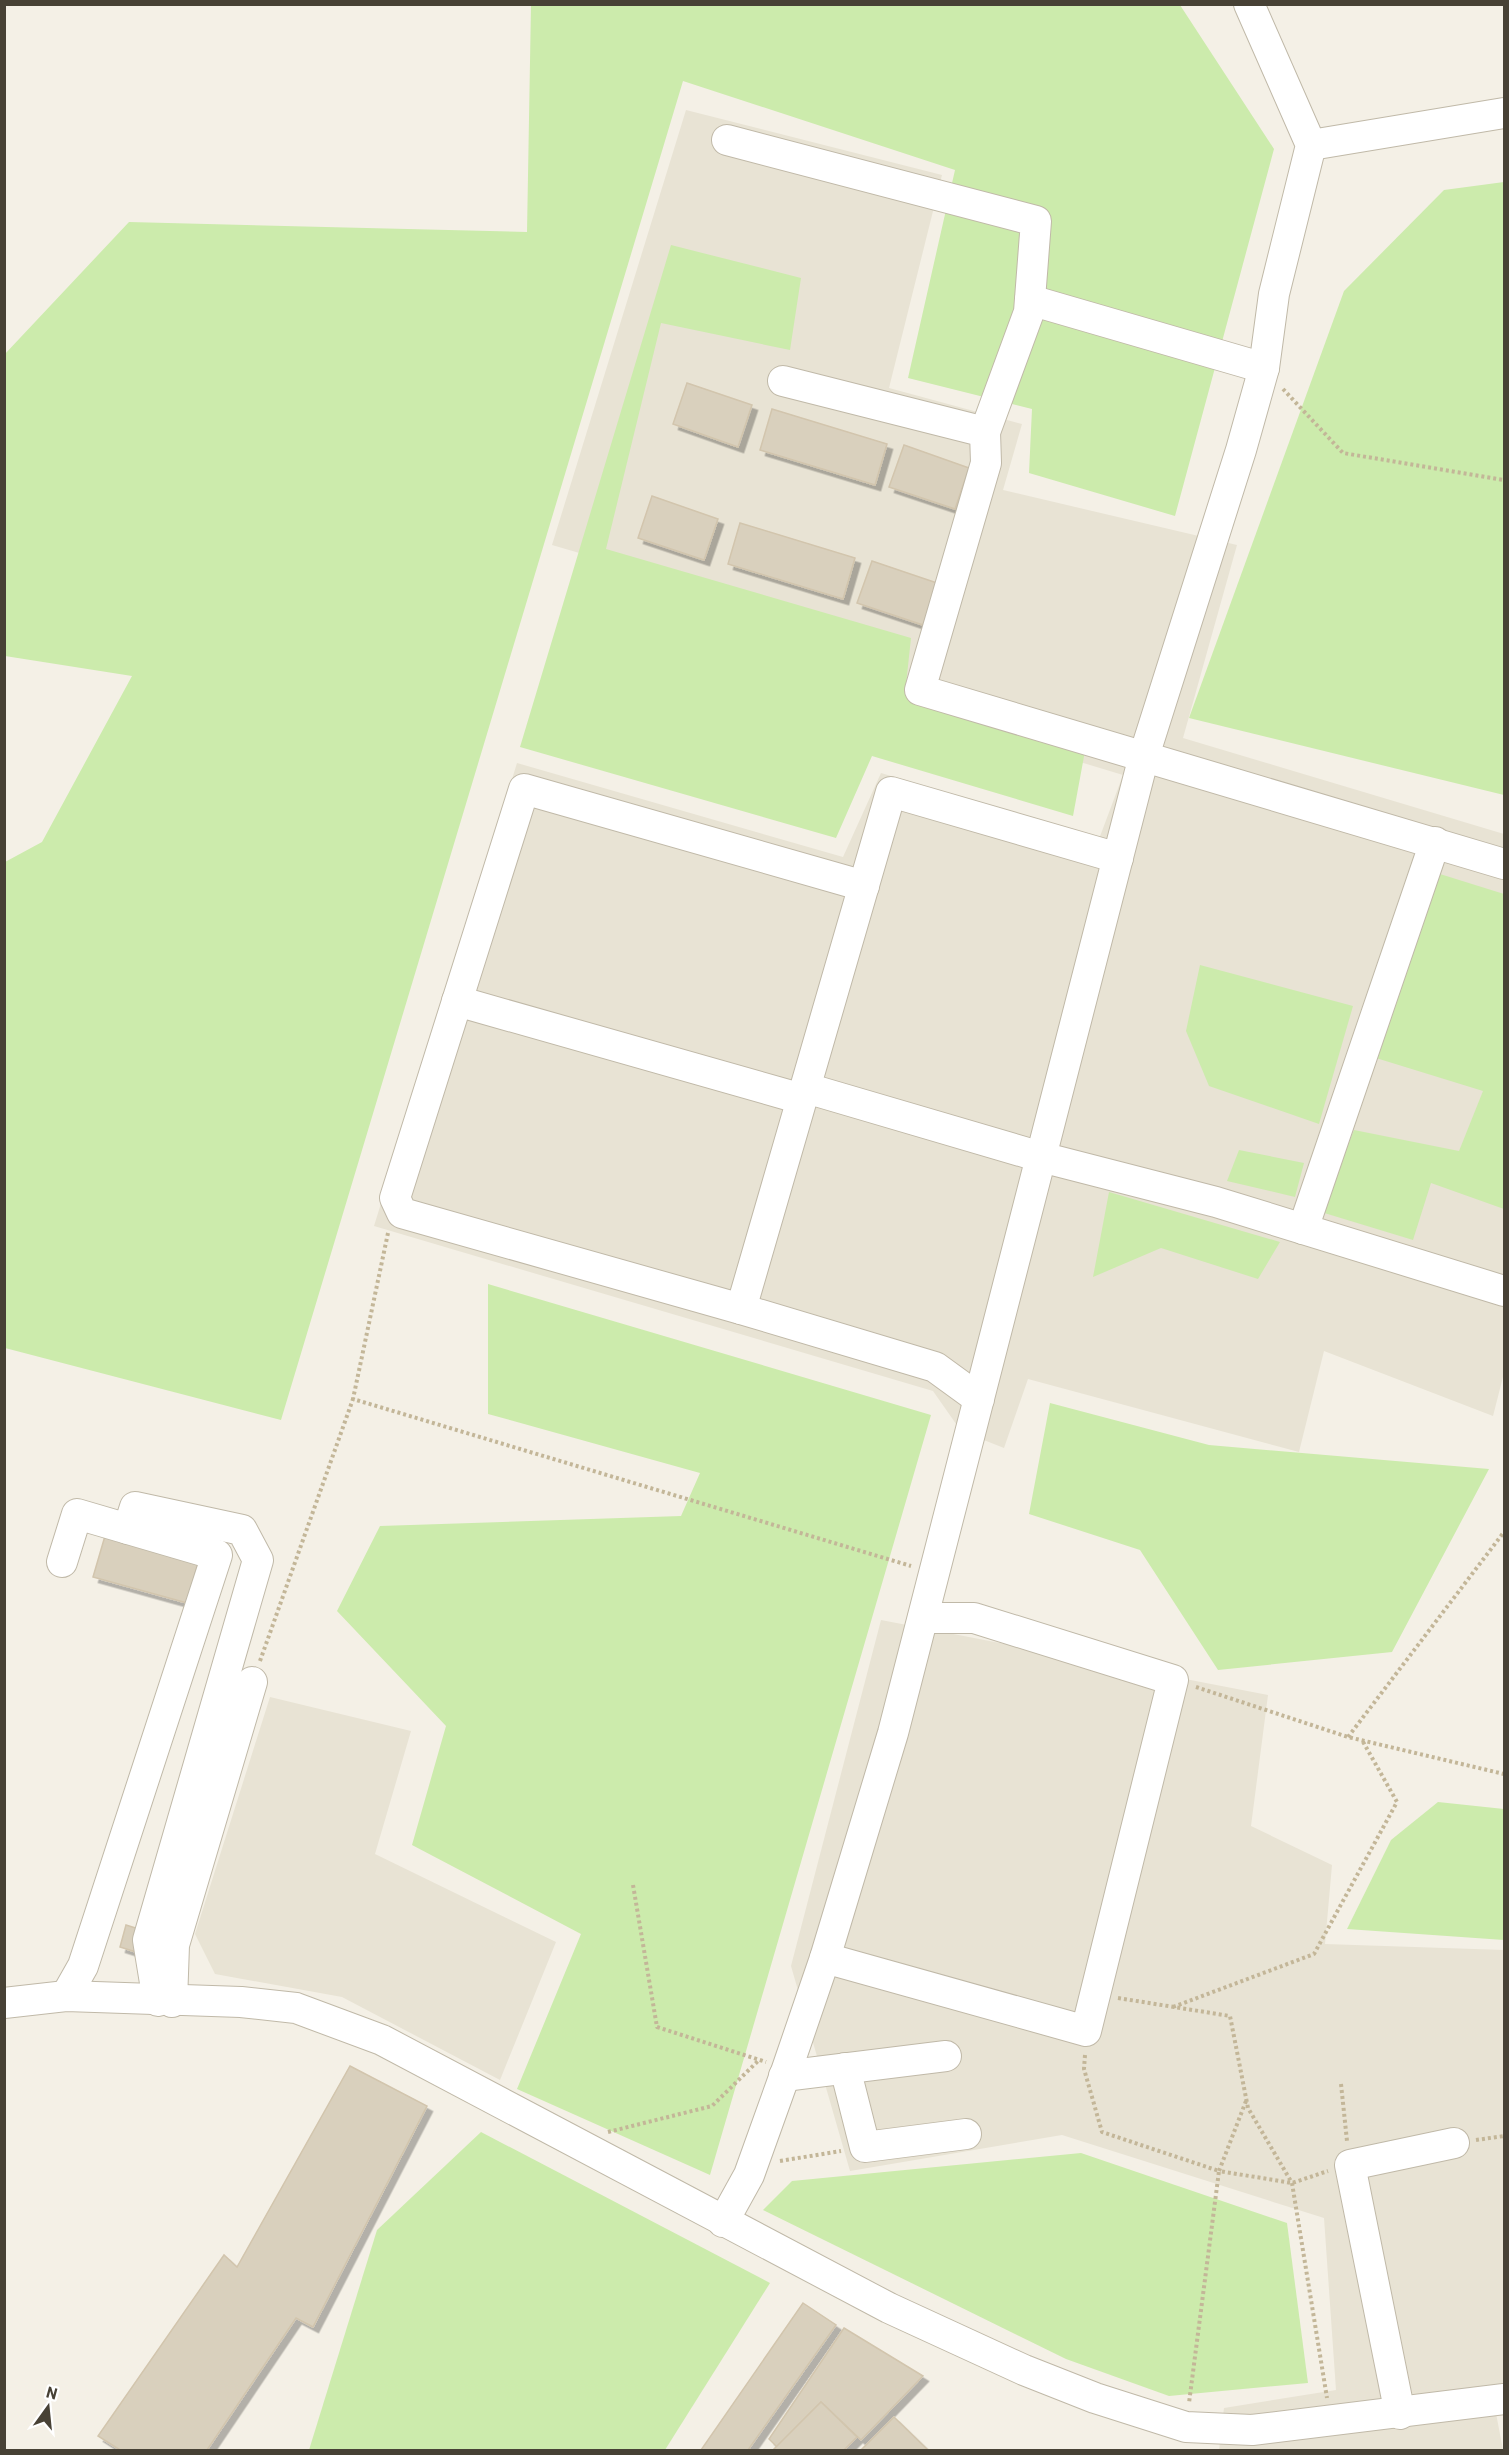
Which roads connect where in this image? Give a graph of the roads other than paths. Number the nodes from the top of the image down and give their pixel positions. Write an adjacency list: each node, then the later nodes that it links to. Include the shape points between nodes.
1 (1249, 4): 4 (street)
2 (1504, 113): 4 (street)
3 (727, 140): 5 (street, via 1036,221)
4 (1311, 145): 6 (street, via 1274,294)
5 (1029, 300): 6 (street); 8 (street, via 1029,312)
6 (1264, 369): 9 (street)
7 (783, 381): 8 (street)
8 (985, 432): 9 (street, via 986,464 920,690)
9 (1144, 756): 10 (street); 11 (street)
10 (1435, 842): 12 (street); 17 (street)
11 (1118, 858): 13 (street, via 891,792); 16 (street)
12 (1504, 864)
13 (864, 886): 14 (street, via 524,789); 15 (street)
14 (457, 1001): 15 (street); 19 (street, via 395,1198 402,1214)
15 (804, 1093): 16 (street); 19 (street)
16 (1041, 1157): 17 (street); 20 (street)
17 (1303, 1229): 18 (street)
18 (1504, 1291)
19 (741, 1309): 20 (street, via 935,1367)
20 (979, 1399): 23 (street)
21 (128, 1529): 22 (street, via 77,1514); 26 (street, via 217,1555 83,1966); 27 (street, via 135,1507 242,1530 258,1560 148,1940)
22 (62, 1562)
23 (923, 1617): 25 (street, via 893,1733); 25 (street, via 974,1618 1173,1680 1086,2031)
24 (252, 1682): 27 (street, via 174,1945)
25 (825, 1958): 30 (street)
26 (66, 1996): 27 (street); 28 (street)
27 (165, 2001): 34 (street, via 241,2002 296,2008 382,2040)
28 (4, 2003)
29 (946, 2056): 31 (street)
30 (777, 2068): 31 (street); 34 (street, via 753,2166)
31 (845, 2068): 32 (street, via 865,2148)
32 (966, 2134)
33 (1454, 2143): 36 (street, via 1350,2164)
34 (723, 2222): 37 (street, via 889,2308 1024,2370 1095,2398)
35 (1504, 2399): 36 (street)
36 (1400, 2414): 37 (street, via 1252,2430)
37 (1236, 2440)

